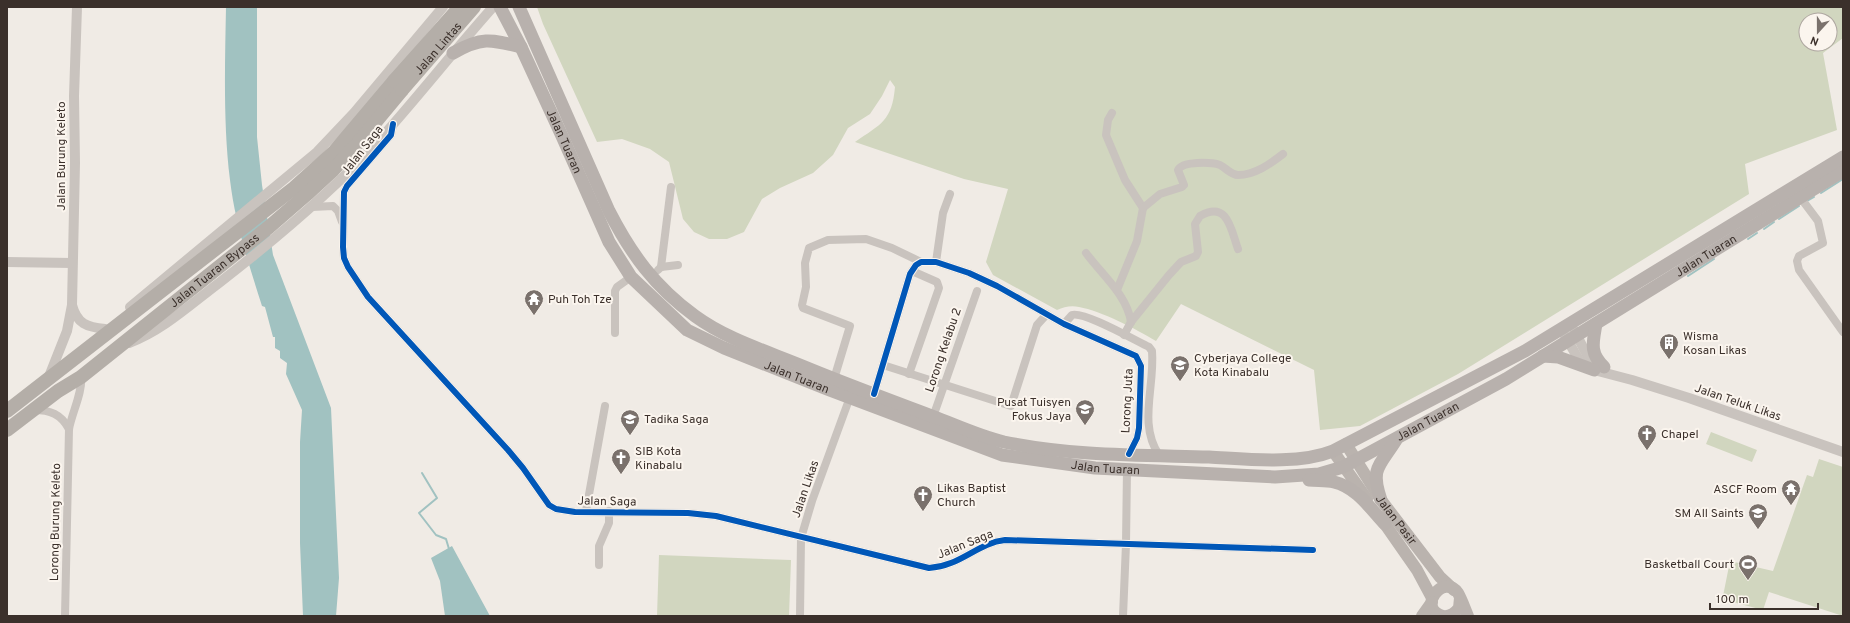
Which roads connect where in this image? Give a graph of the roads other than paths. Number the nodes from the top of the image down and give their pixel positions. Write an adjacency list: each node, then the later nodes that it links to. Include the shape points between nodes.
1 (77, 7): 31 (street, Jalan Burung Keleto)
2 (444, 7): 44 (street, via 333,136 271,191)
3 (453, 7): 9 (street, via 465,14)
4 (460, 7): 12 (highway, Jalan Lintas, bridge)
5 (474, 7): 12 (highway, Jalan Lintas, bridge)
6 (493, 7): 9 (street)
7 (500, 7): 10 (main road, Jalan Tuaran)
8 (520, 8): 15 (main road, Jalan Tuaran)
9 (470, 33): 11 (street)
10 (521, 47): 11 (main road, via 496,41 479,41); 15 (main road, Jalan Tuaran)
11 (453, 53): 14 (street)
12 (398, 85): 50 (highway, Jalan Tuaran Bypass, via 333,170 269,227); 57 (highway, Jalan Tuaran Bypass, via 334,152 294,188)
13 (1112, 113): 23 (street, via 1108,120 1106,135 1125,180)
14 (393, 124): 22 (street); 24 (street, Jalan Saga, via 391,135 347,186 344,192)
15 (577, 154): 35 (main road, Jalan Tuaran, via 609,242); 36 (main road, Jalan Tuaran, via 624,240)
16 (1283, 154): 23 (street, via 1259,169 1239,175 1213,164 1182,166 1178,170 1184,184 1182,187 1160,194)
17 (1843, 157): 25 (main road, Jalan Tuaran)
18 (1843, 171): 21 (main road, Jalan Tuaran)
19 (671, 187): 33 (street)
20 (950, 194): 30 (street, via 943,213)
21 (1800, 197): 25 (main road, Jalan Tuaran); 46 (street, via 1818,221 1823,243 1799,256 1798,266)
22 (312, 207): 24 (street, Jalan Saga, via 333,206 338,211); 50 (street, via 190,305 144,337)
23 (1143, 208): 37 (street, via 1137,241)
24 (342, 225): 79 (street, Jalan Saga, via 344,258 368,296 508,450 549,505 562,511)
25 (1727, 236): 43 (main road, Jalan Tuaran); 45 (main road, Jalan Tuaran)
26 (1238, 249): 41 (street, via 1227,217 1219,212 1200,216 1195,224 1198,252 1196,256 1182,262 1169,275)
27 (1086, 253): 37 (street)
28 (7, 262): 31 (street)
29 (921, 262): 30 (street); 34 (street, via 916,264); 56 (street, via 866,239 828,240 809,248 805,263 806,286 803,308 850,326)
30 (936, 262): 40 (street, via 986,280)
31 (72, 263): 39 (street, Jalan Burung Keleto)
32 (678, 265): 33 (street)
33 (661, 267): 36 (street)
34 (912, 271): 52 (street); 54 (street, via 937,282 938,288)
35 (631, 277): 47 (street, via 615,291); 60 (main road, Jalan Tuaran, via 687,330 724,348)
36 (652, 279): 49 (main road, Jalan Tuaran, via 673,300 695,316)
37 (1117, 290): 41 (street, via 1127,307)
38 (977, 291): 58 (street, Lorong Kelabu 2)
39 (72, 305): 44 (street, Jalan Burung Keleto, via 83,324 88,327); 57 (street, Jalan Burung Keleto, via 67,331)
40 (1047, 314): 42 (street); 58 (street, via 1037,325 1011,406)
41 (1131, 322): 48 (street)
42 (1064, 324): 48 (street, Lorong Juta, via 1068,317 1075,314); 72 (street, Lorong Juta, via 1131,352 1140,362 1139,428)
43 (1596, 324): 45 (main road, Jalan Tuaran); 53 (main road, via 1593,349)
44 (105, 328): 57 (street)
45 (1569, 332): 51 (main road, Jalan Tuaran); 53 (street, Jalan Teluk Likas, via 1579,360); 69 (main road, Jalan Tuaran, via 1525,351)
46 (1843, 332)
47 (615, 333)
48 (1124, 335): 73 (street, Lorong Juta, via 1152,351 1148,426 1152,445)
49 (740, 340): 56 (main road, Jalan Tuaran); 60 (main road, via 751,350 847,389)
50 (120, 346): 55 (highway, Jalan Tuaran Bypass)
51 (1543, 356): 53 (main road, via 1558,357); 68 (main road, Jalan Tuaran)
52 (883, 365): 54 (street); 59 (street)
53 (1599, 368): 71 (street, Jalan Teluk Likas)
54 (909, 374): 58 (street)
55 (81, 377): 62 (highway, Jalan Tuaran Bypass); 66 (street, Lorong Burung Keleto, via 82,384)
56 (834, 379): 59 (main road, Jalan Tuaran)
57 (46, 382): 63 (highway, Jalan Tuaran Bypass)
58 (944, 385): 64 (street, Lorong Kelabu 2)
59 (874, 394): 64 (main road, Jalan Tuaran)
60 (850, 397): 76 (main road, Jalan Tuaran, via 1002,455 1095,468); 82 (street, Jalan Likas)
61 (605, 406): 79 (street)
62 (31, 410): 65 (highway); 66 (street, via 43,410 60,415); 67 (highway, Jalan Tuaran Bypass)
63 (7, 411)
64 (933, 417): 72 (main road, Jalan Tuaran, via 987,437 1023,445 1054,450)
65 (7, 423)
66 (69, 429): 88 (street, Lorong Burung Keleto)
67 (7, 430)
68 (1397, 439): 74 (main road, Jalan Tuaran); 78 (main road, via 1375,473)
69 (1346, 444): 70 (main road, Jalan Tuaran); 74 (main road, Jalan Pasir)
70 (1333, 451): 73 (main road, Jalan Tuaran, via 1319,457 1296,459); 75 (main road, Jalan Pasir)
71 (1843, 452)
72 (1129, 454): 73 (main road, Jalan Tuaran)
73 (1159, 455)
74 (1356, 460): 75 (main road, Jalan Tuaran); 78 (main road, Jalan Pasir)
75 (1344, 467): 77 (main road, Jalan Tuaran, via 1319,474); 81 (main road, Jalan Pasir)
76 (1127, 469): 77 (main road, Jalan Tuaran); 83 (street)
77 (1281, 477): 81 (main road, via 1334,482 1347,487 1361,497)
78 (1381, 500): 86 (main road, Jalan Pasir, via 1440,578)
79 (586, 511): 80 (street, Jalan Saga)
80 (609, 511): 82 (street, Jalan Saga, via 707,514 765,526); 85 (street, via 609,523 599,546)
81 (1385, 524): 87 (main road, Jalan Pasir, via 1417,570)
82 (801, 538): 83 (street, Jalan Saga, via 929,568 955,562 993,541); 89 (street, Jalan Likas)
83 (1126, 544): 84 (street, Jalan Saga); 90 (street)
84 (1313, 550)
85 (599, 565)
86 (1457, 594): 87 (main road, via 1446,587 1441,588); 92 (main road, via 1460,603 1456,612); 93 (main road, Jalan Pasir)
87 (1432, 600): 91 (main road); 92 (main road, via 1435,611)
88 (65, 616)
89 (800, 616)
90 (1123, 616)
91 (1422, 616)
92 (1442, 616)
93 (1468, 616)

